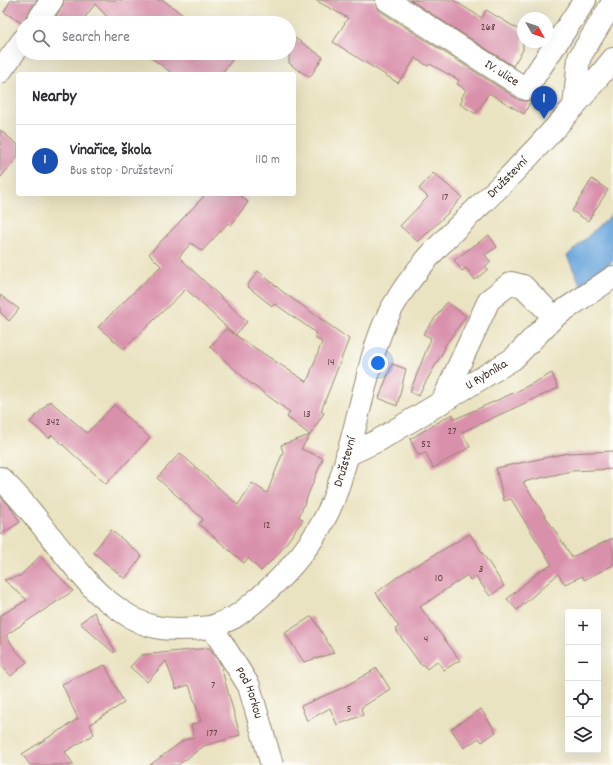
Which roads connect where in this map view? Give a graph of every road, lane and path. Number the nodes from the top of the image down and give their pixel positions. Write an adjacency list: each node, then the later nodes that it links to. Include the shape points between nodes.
1 (52, 0): 5 (street)
2 (387, 0): 3 (street, IV. ulice, via 526,90)
3 (585, 0)
4 (613, 2): 9 (street, via 579,58)
5 (41, 16)
6 (16, 50): 8 (street)
7 (613, 59): 9 (street, Družstevní)
8 (0, 72)
9 (574, 107): 13 (street, Družstevní, via 521,165 434,250 405,286 387,317 378,341)
10 (613, 277): 11 (street, U Rybníka)
11 (554, 317): 12 (street, U Rybníka, via 513,360); 12 (street, via 523,286 511,283 489,300)
12 (442, 402): 13 (street, U Rybníka, via 379,440)
13 (348, 455): 15 (street, Družstevní, via 328,513 298,559 266,592 236,617)
14 (0, 478): 15 (street, Družstevní, via 101,596 127,615 154,627 168,629)
15 (212, 627): 16 (street, Pod Horkou, via 249,686)
16 (272, 765)

